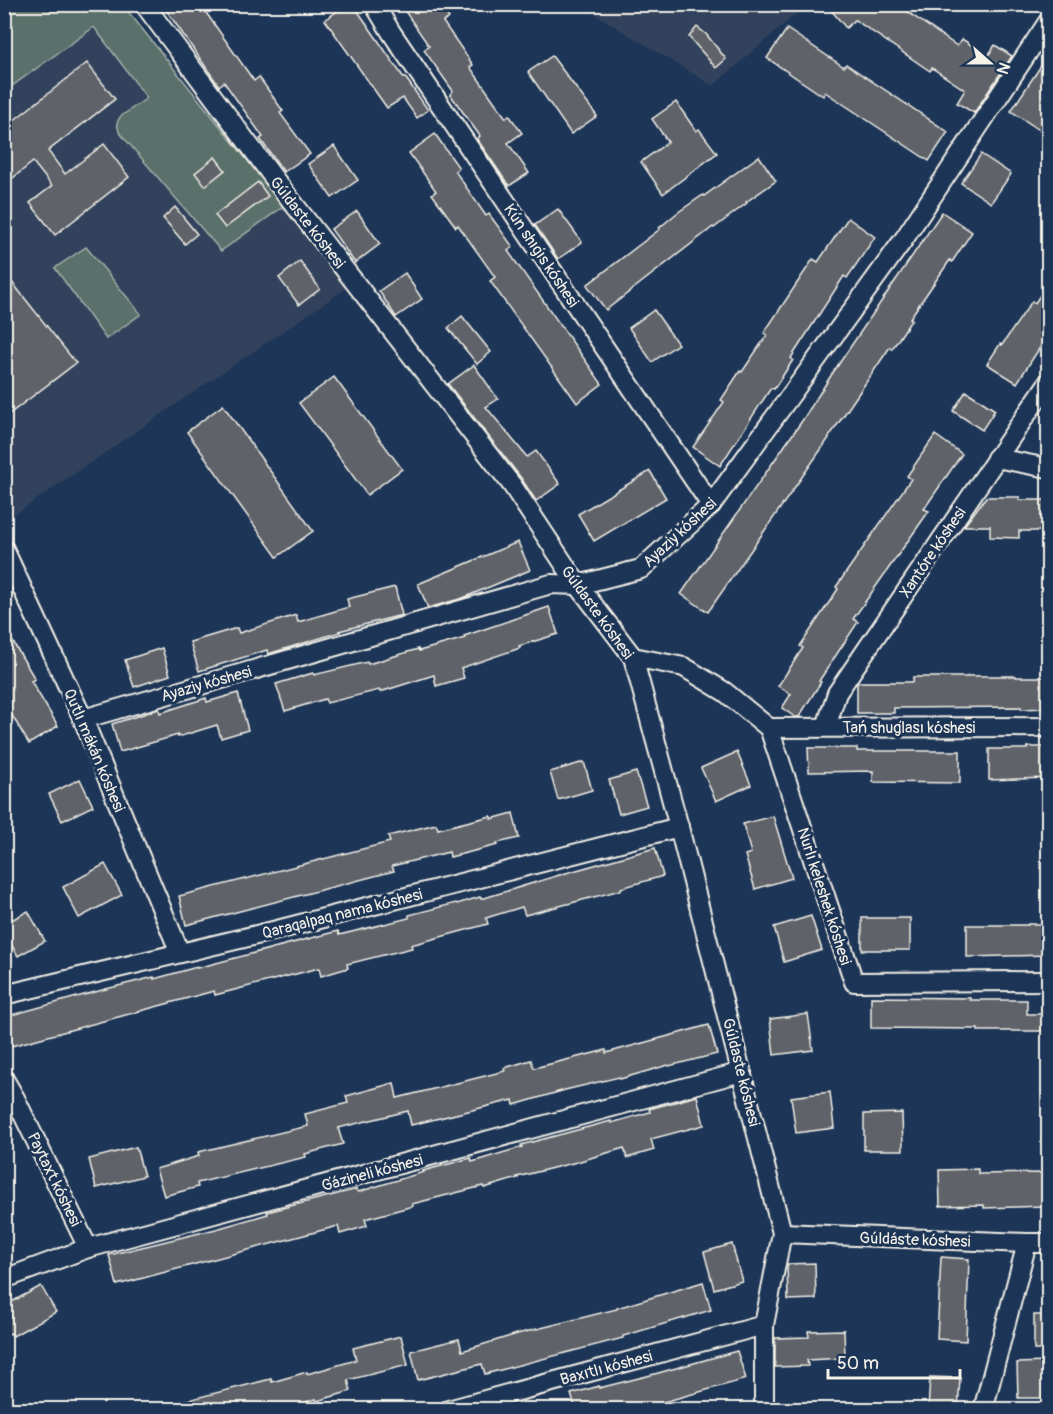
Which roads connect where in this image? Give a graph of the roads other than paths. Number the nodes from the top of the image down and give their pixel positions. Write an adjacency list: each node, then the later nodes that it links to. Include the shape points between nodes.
1 (144, 4): 9 (street, Gúldaste kóshesi, via 512,485)
2 (374, 4): 7 (street, Kún shıǵıs kóshesi)
3 (1048, 22): 7 (street, Ayaziy kóshesi, via 904,239)
4 (1048, 383): 5 (street, Xantóre kóshesi)
5 (996, 458): 6 (street); 12 (street, Xantóre kóshesi, via 837,693)
6 (1048, 468)
7 (711, 505): 9 (street, Ayaziy kóshesi, via 640,569)
8 (4, 549): 11 (street, Qutlı mákán kóshesi)
9 (578, 585): 10 (street, Gúldaste kóshesi); 11 (street, Ayaziy kóshesi, via 551,584)
10 (633, 657): 14 (street, via 684,667 725,692); 15 (street, Gúldaste kóshesi)
11 (83, 719): 16 (street, Qutlı mákán kóshesi)
12 (826, 727): 13 (street, Tań shuǵlası kóshesi); 14 (street, Tań shuǵlası kóshesi)
13 (1048, 727)
14 (769, 728): 17 (street, Nurlı keleshek kóshesi, via 854,982)
15 (680, 827): 16 (street, Qaraqalpaq nama kóshesi); 19 (street, Gúldaste kóshesi)
16 (180, 953): 18 (street, Qaraqalpaq nama kóshesi)
17 (1048, 981)
18 (4, 995)
19 (742, 1072): 21 (street, Gúldaste kóshesi); 24 (street, Ǵázineli kóshesi)
20 (4, 1079): 24 (street, Paytaxt kóshesi)
21 (782, 1233): 22 (street, Gúldáste kóshesi); 26 (street, Gúldaste kóshesi)
22 (1027, 1243): 23 (street, Gúldáste kóshesi); 29 (street)
23 (1048, 1243)
24 (88, 1248): 25 (street, Ǵázineli kóshesi)
25 (4, 1279)
26 (765, 1325): 27 (street, Baxıtlı kóshesi); 28 (street, Gúldaste kóshesi)
27 (448, 1410)
28 (764, 1410)
29 (983, 1410)

